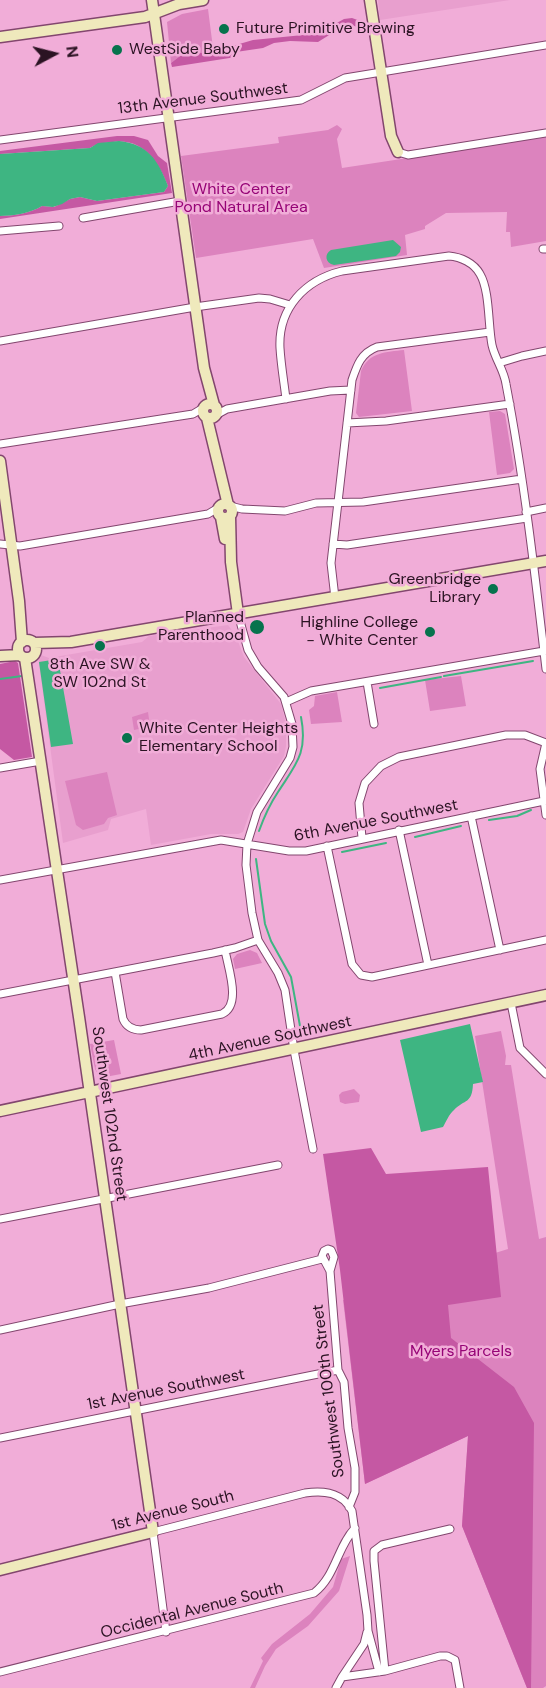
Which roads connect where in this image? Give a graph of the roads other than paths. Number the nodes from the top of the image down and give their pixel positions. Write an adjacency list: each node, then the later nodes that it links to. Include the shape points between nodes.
1 (152, 0): 4 (street)
2 (203, 0): 4 (street)
3 (370, 0): 7 (street)
4 (153, 13): 5 (street); 8 (street)
5 (0, 37)
6 (546, 45): 7 (street, 13th Avenue Southwest)
7 (381, 72): 8 (street, 13th Avenue Southwest, via 339,79 302,100); 11 (street, via 390,136)
8 (168, 117): 10 (street, 13th Avenue Southwest); 12 (street)
9 (546, 133): 11 (street, via 408,155)
10 (0, 140)
11 (398, 152)
12 (180, 201): 13 (street); 17 (street)
13 (82, 218)
14 (59, 226): 15 (street)
15 (0, 231)
16 (290, 305): 17 (street, via 259,298); 18 (street, via 311,283 329,274 449,256 471,264 480,273); 23 (street, via 280,347)
17 (195, 306): 19 (street); 25 (street)
18 (490, 332): 21 (street); 22 (street, via 370,350 358,362)
19 (0, 341)
20 (546, 351): 21 (street)
21 (499, 363): 24 (street)
22 (351, 390): 23 (street); 26 (street)
23 (286, 399): 25 (street)
24 (510, 404): 26 (street); 29 (street)
25 (212, 411): 27 (street); 32 (street)
26 (347, 423): 30 (street)
27 (0, 444)
28 (0, 461): 34 (street, Southwest 102nd Street)
29 (522, 479): 30 (street, via 363,502); 33 (street)
30 (337, 502): 32 (street, via 285,511 255,508); 35 (street)
31 (546, 508): 33 (street)
32 (223, 512): 34 (street, via 20,546); 40 (street)
33 (527, 515): 35 (street, via 347,545); 37 (street)
34 (6, 544): 41 (street, Southwest 102nd Street)
35 (333, 544): 38 (street, via 331,573)
36 (546, 561): 37 (street)
37 (533, 563): 38 (street); 39 (street)
38 (335, 598): 40 (street)
39 (542, 603): 42 (street)
40 (237, 614): 41 (street); 46 (street, via 248,650)
41 (27, 649): 43 (street); 49 (street, Southwest 102nd Street)
42 (544, 651): 44 (street); 45 (street)
43 (0, 654)
44 (546, 669)
45 (367, 682): 46 (street, via 310,691); 47 (street)
46 (286, 702): 56 (street, via 292,724 290,758 257,812)
47 (374, 724)
48 (546, 743): 51 (street, via 540,769); 55 (street, via 525,735 506,735 390,760 365,783 358,811)
49 (41, 761): 50 (street); 58 (street, Southwest 102nd Street)
50 (0, 768)
51 (544, 801): 52 (street); 53 (street, 6th Avenue Southwest)
52 (546, 815)
53 (471, 816): 54 (street, 6th Avenue Southwest); 62 (street)
54 (399, 830): 55 (street, 6th Avenue Southwest); 64 (street)
55 (362, 838): 57 (street, 6th Avenue Southwest)
56 (247, 844): 57 (street, 6th Avenue Southwest, via 289,851); 58 (street, 6th Avenue Southwest, via 202,842); 60 (street, via 246,865)
57 (327, 846): 64 (street, via 352,964 361,975 372,977)
58 (58, 870): 59 (street, 6th Avenue Southwest); 66 (street, Southwest 102nd Street)
59 (0, 880)
60 (258, 940): 63 (street); 70 (street, via 282,981)
61 (546, 940): 62 (street)
62 (500, 950): 64 (street)
63 (225, 951): 65 (street); 65 (street, via 231,1007 222,1014 141,1030 130,1028 123,1019)
64 (428, 965)
65 (115, 972): 66 (street)
66 (74, 981): 67 (street); 72 (street, Southwest 102nd Street)
67 (0, 994)
68 (546, 995): 69 (street, 4th Avenue Southwest)
69 (511, 1003): 70 (street, 4th Avenue Southwest); 71 (street, via 520,1048)
70 (294, 1050): 72 (street, 4th Avenue Southwest); 74 (street)
71 (546, 1074)
72 (90, 1092): 73 (street, 4th Avenue Southwest); 76 (street, Southwest 102nd Street)
73 (0, 1111)
74 (314, 1149)
75 (278, 1166): 76 (street)
76 (106, 1199): 77 (street); 80 (street, Southwest 102nd Street)
77 (0, 1220)
78 (322, 1259): 79 (street); 79 (street, Southwest 100th Street, via 324,1251 331,1250 334,1257); 80 (street, via 209,1288)
79 (330, 1270): 82 (street, Southwest 100th Street)
80 (120, 1304): 81 (street); 83 (street, Southwest 102nd Street)
81 (0, 1330)
82 (338, 1370): 83 (street, 1st Avenue Southwest); 85 (street, Southwest 100th Street, via 344,1382 355,1468 355,1492)
83 (135, 1410): 84 (street, 1st Avenue Southwest); 88 (street, Southwest 102nd Street)
84 (0, 1438)
85 (349, 1507): 86 (street); 88 (street, 1st Avenue South, via 335,1494 312,1492)
86 (355, 1528): 90 (street); 91 (street, Occidental Avenue South, via 328,1579 314,1593)
87 (450, 1529): 92 (street, via 382,1545 375,1551)
88 (153, 1532): 89 (street, 1st Avenue South); 91 (street)
89 (0, 1570)
90 (368, 1631): 92 (street); 94 (street)
91 (166, 1632): 93 (street, Occidental Avenue South)
92 (382, 1671): 94 (street); 96 (street, via 440,1656 452,1658 457,1664)
93 (0, 1672)
94 (342, 1677): 95 (street)
95 (336, 1688)
96 (460, 1688)

